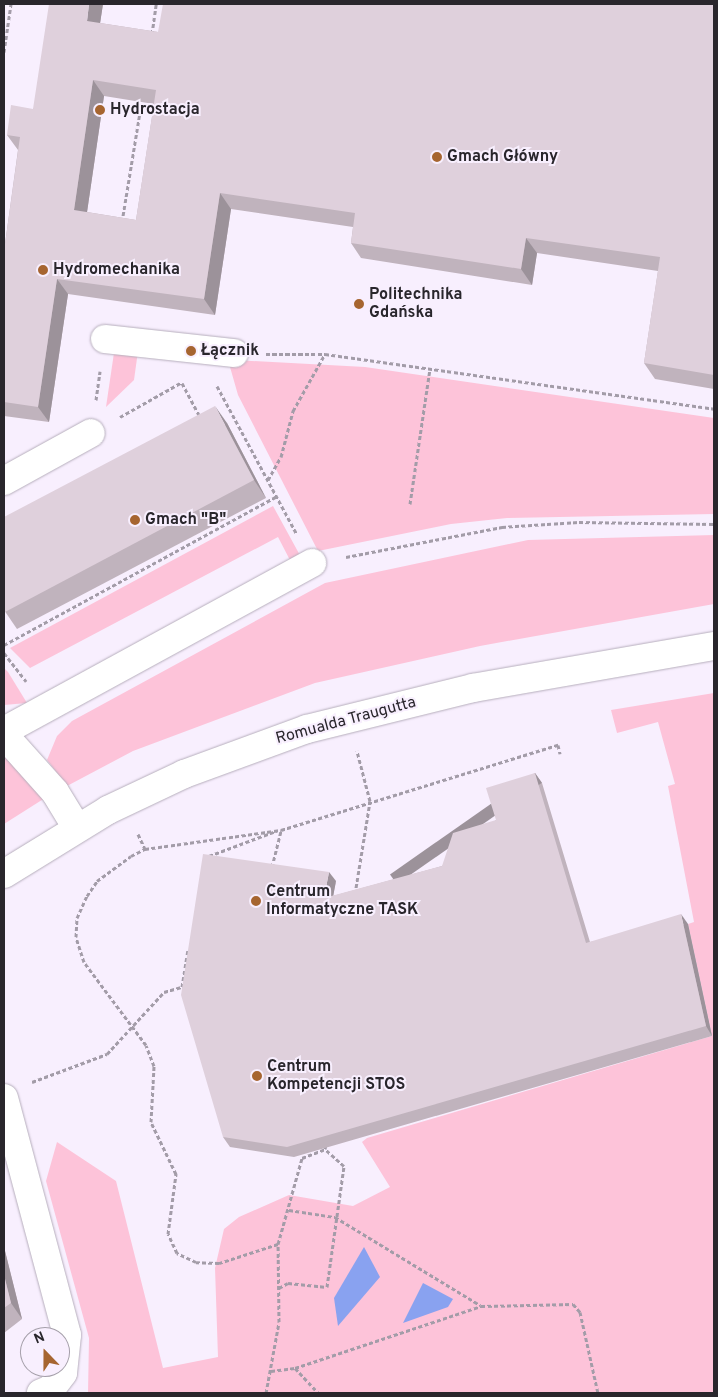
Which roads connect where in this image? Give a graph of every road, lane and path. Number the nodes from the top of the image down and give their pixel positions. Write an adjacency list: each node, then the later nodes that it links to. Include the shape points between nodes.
1 (11, 4): 6 (path)
2 (156, 4): 3 (path)
3 (156, 9): 4 (path); 5 (path)
4 (165, 10)
5 (150, 44)
6 (4, 52)
7 (143, 90): 8 (path)
8 (121, 232)
9 (105, 339): 10 (street); 17 (path)
10 (234, 353): 11 (path); 12 (path)
11 (325, 354): 13 (path); 19 (path, via 293,410 281,457)
12 (208, 368): 14 (path); 19 (path)
13 (430, 369): 15 (path); 21 (path)
14 (182, 383): 16 (path); 17 (path)
15 (714, 409)
16 (200, 417)
17 (91, 433): 18 (street)
18 (5, 478)
19 (267, 480): 20 (path)
20 (276, 497): 23 (path); 25 (path)
21 (410, 504)
22 (714, 524): 24 (path, via 579,522 502,527)
23 (292, 526)
24 (312, 563): 29 (street)
25 (4, 645)
26 (714, 646): 33 (street, Romualda Traugutta, via 473,688 307,729 184,774)
27 (4, 653): 28 (path)
28 (17, 665)
29 (4, 733): 33 (street, via 55,792)
30 (358, 754): 32 (path)
31 (560, 754): 32 (path, via 558,745)
32 (370, 802): 34 (path); 40 (path)
33 (77, 828): 39 (street, Romualda Traugutta)
34 (281, 830): 36 (path); 37 (path); 38 (path)
35 (137, 831): 36 (path)
36 (145, 849): 42 (path, via 97,881 77,918 76,937 84,962)
37 (204, 857)
38 (271, 873)
39 (4, 874)
40 (354, 897)
41 (190, 941): 42 (path, via 182,987 164,992)
42 (133, 1026): 43 (path, via 107,1054); 48 (path, via 154,1066 151,1122 176,1174 168,1234 177,1253 196,1262 220,1263)
43 (12, 1092): 53 (street, via 67,1336 63,1373 51,1389)
44 (327, 1139): 45 (path)
45 (325, 1149): 46 (path, via 302,1158); 47 (path, via 344,1166)
46 (289, 1210): 47 (path); 48 (path)
47 (335, 1217): 49 (path, via 326,1286 288,1283); 50 (path)
48 (278, 1244): 49 (path)
49 (279, 1288): 52 (path)
50 (481, 1306): 51 (path); 56 (path, via 573,1304 580,1312)
51 (295, 1368): 52 (path); 55 (path)
52 (271, 1371): 54 (path)
53 (41, 1393)
54 (266, 1393)
55 (318, 1393)
56 (598, 1393)

